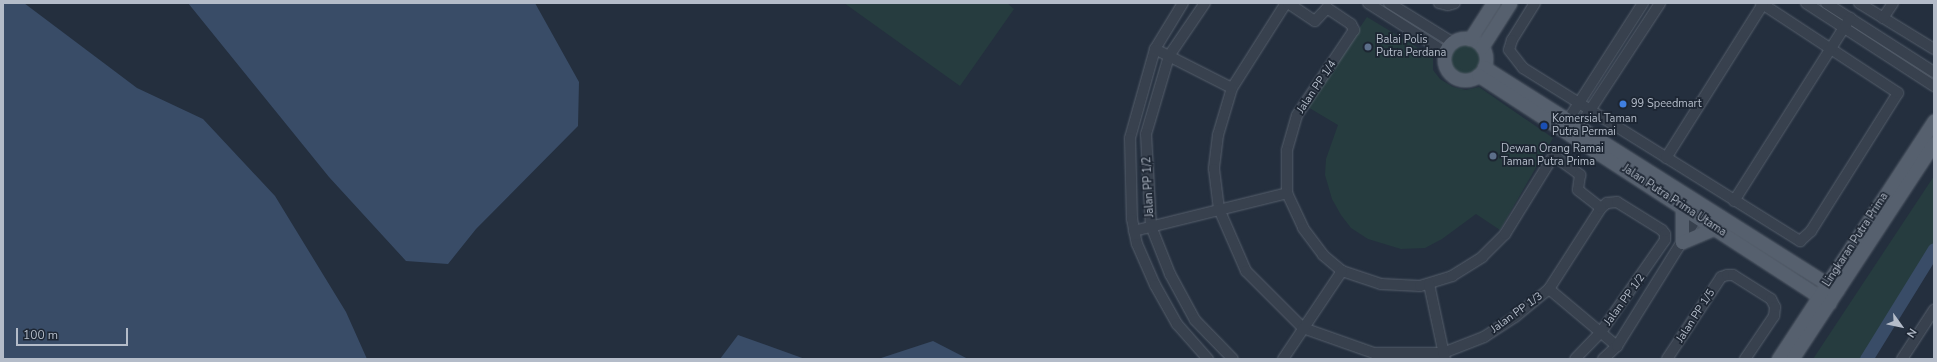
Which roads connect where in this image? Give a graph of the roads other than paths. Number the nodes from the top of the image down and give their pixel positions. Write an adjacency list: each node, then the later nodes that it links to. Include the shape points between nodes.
1 (1183, 3): 25 (street)
2 (1205, 3): 27 (street, Jalan PP 1/2)
3 (1287, 3): 31 (street, Jalan PP 1/3); 39 (street, Jalan PP 1/4, via 1315,21 1325,8 1351,24 1354,30 1297,115 1287,151)
4 (1368, 3): 22 (street)
5 (1389, 3): 22 (street)
6 (1439, 3): 7 (street)
7 (1455, 3)
8 (1493, 3): 21 (main road)
9 (1510, 3): 23 (main road)
10 (1535, 3): 32 (street, via 1512,40 1509,50 1523,68)
11 (1643, 3): 32 (street)
12 (1660, 3): 33 (street)
13 (1806, 3): 20 (street)
14 (1826, 3): 18 (street)
15 (1859, 3): 19 (street)
16 (1893, 3): 19 (street)
17 (1762, 4): 24 (street); 38 (street)
18 (1850, 18): 20 (street); 29 (street)
19 (1883, 18): 26 (street)
20 (1844, 28): 24 (street); 30 (street)
21 (1470, 38): 22 (main road, via 1457,39); 23 (main road)
22 (1448, 47): 28 (main road, via 1445,65 1453,76 1462,80)
23 (1482, 47): 28 (main road, via 1486,56)
24 (1831, 48): 40 (street); 40 (street, via 1895,89 1898,93 1894,102 1805,238 1800,241 1794,239)
25 (1155, 49): 27 (street); 48 (street, via 1130,138)
26 (1934, 49)
27 (1170, 56): 31 (street); 46 (street, Jalan PP 1/2, via 1146,134)
28 (1481, 71): 34 (main road, Jalan Putra Prima Utama); 42 (main road, Jalan Putra Prima Utama)
29 (1934, 72)
30 (1934, 86)
31 (1232, 88): 44 (street, Jalan PP 1/3, via 1218,135 1214,169)
32 (1579, 103): 33 (street); 34 (street)
33 (1590, 110): 36 (street); 38 (street)
34 (1568, 120): 36 (main road, Jalan Putra Prima Utama)
35 (1934, 121): 52 (main road, Lingkaran Putra Prima)
36 (1579, 127): 41 (main road, Jalan Putra Prima Utama)
37 (1934, 143): 52 (main road, Lingkaran Putra Prima)
38 (1666, 158): 40 (street)
39 (1287, 193): 44 (street); 50 (street, Jalan PP 1/4, via 1302,228 1323,255)
40 (1734, 201)
41 (1705, 205): 45 (street); 52 (main road, Jalan Putra Prima Utama)
42 (1682, 206): 45 (main road, Jalan Putra Prima Utama); 49 (main road)
43 (1601, 208): 51 (street, Jalan PP 1/4, via 1578,190 1580,175 1557,158 1552,158 1505,234 1482,257 1452,276); 53 (street, Jalan PP 1/3); 57 (street, Jalan PP 1/2, via 1607,203 1617,202 1665,234 1665,240 1636,285)
44 (1219, 209): 46 (street); 56 (street, Jalan PP 1/3, via 1246,270)
45 (1698, 216): 47 (main road, Jalan Putra Prima Utama); 49 (street)
46 (1151, 226): 48 (street); 61 (street, Jalan PP 1/2, via 1170,274 1194,320)
47 (1715, 228): 49 (main road); 54 (main road, Jalan Putra Prima Utama)
48 (1134, 231): 60 (street, via 1158,292 1177,324)
49 (1682, 242): 58 (street)
50 (1342, 271): 51 (street, Jalan PP 1/4, via 1381,284); 56 (street)
51 (1429, 284): 59 (street)
52 (1832, 287): 54 (main road, Lingkaran Putra Prima)
53 (1549, 289): 57 (street); 59 (street, Jalan PP 1/3, via 1515,317 1484,337)
54 (1824, 300): 67 (main road, Lingkaran Putra Prima); 68 (main road, Lingkaran Putra Prima)
55 (1934, 310): 69 (street)
56 (1303, 328): 59 (street, Jalan PP 1/3, via 1374,353); 62 (street)
57 (1601, 332): 58 (street); 63 (street, Jalan PP 1/2)
58 (1617, 346): 64 (street)
59 (1444, 356)
60 (1208, 359)
61 (1233, 359)
62 (1284, 359)
63 (1574, 359)
64 (1603, 359)
65 (1667, 359): 66 (street, Jalan PP 1/5, via 1721,278 1734,275 1771,299 1775,307 1774,316)
66 (1745, 359)
67 (1778, 359)
68 (1792, 359)
69 (1902, 359)

